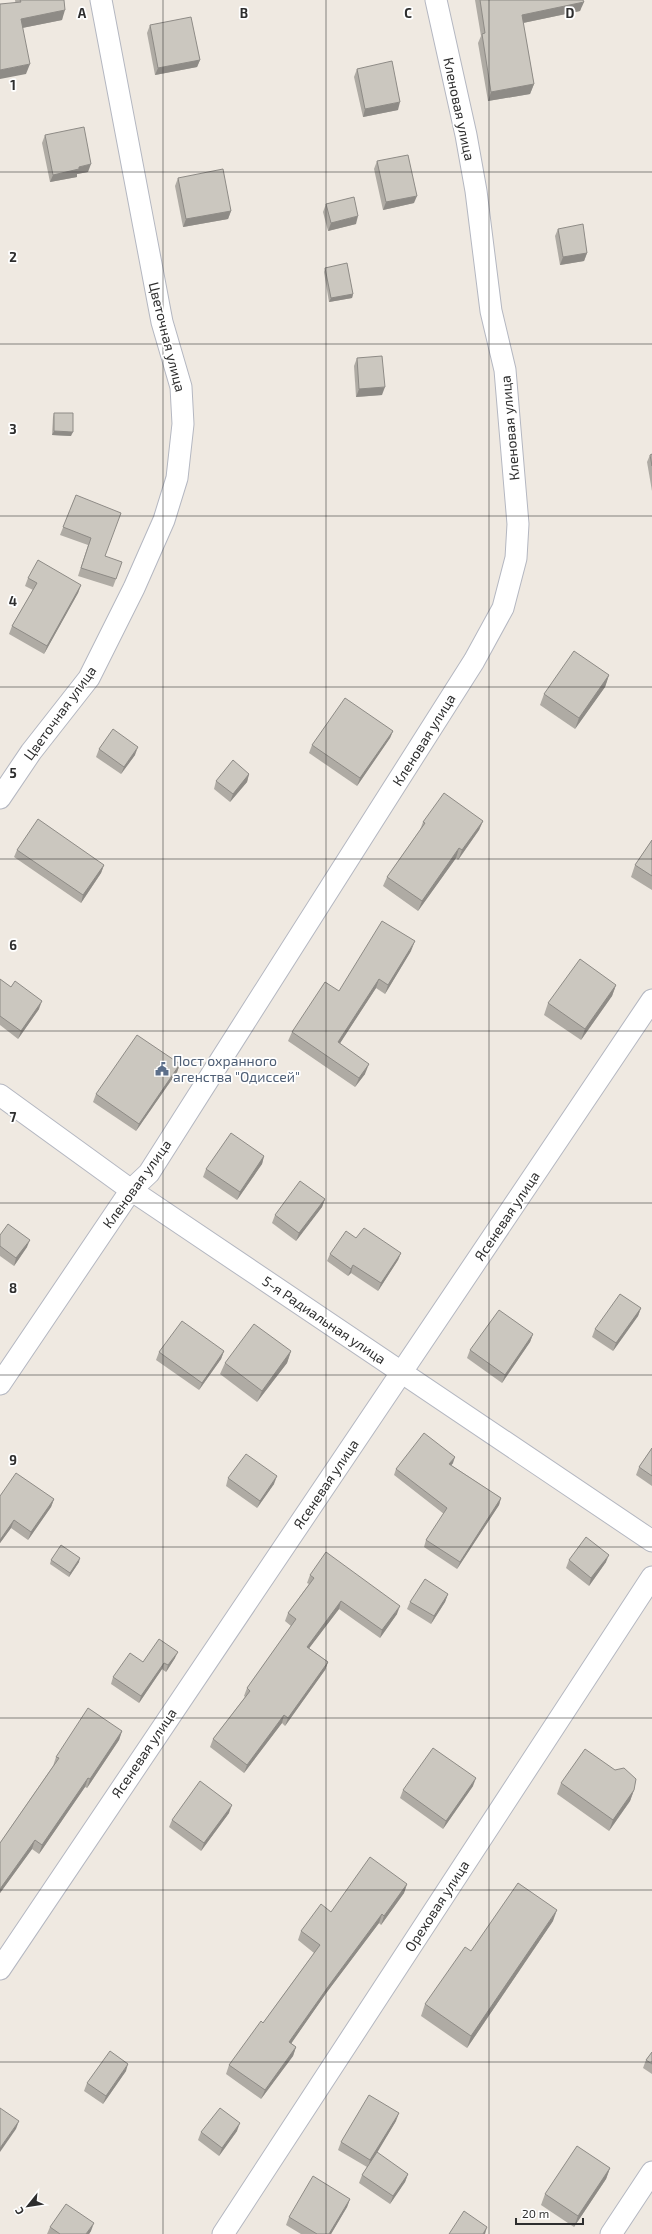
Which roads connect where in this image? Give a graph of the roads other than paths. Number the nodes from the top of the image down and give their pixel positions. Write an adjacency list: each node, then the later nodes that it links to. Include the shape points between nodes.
1 (101, 0): 3 (street, Цветочная улица, via 162,322 182,387 183,424 180,455 164,520 134,588 89,678 31,752)
2 (436, 0): 6 (street, Кленовая улица, via 466,135 476,191 491,311 505,370 518,524 516,558 503,608 474,661 149,1173)
3 (0, 798)
4 (652, 1000): 7 (street, Ясеневая улица)
5 (0, 1095): 6 (street, 5-я Радиальная улица)
6 (131, 1190): 7 (street, 5-я Радиальная улица); 8 (street, Кленовая улица)
7 (402, 1372): 9 (street, 5-я Радиальная улица); 11 (street, Ясеневая улица)
8 (0, 1384)
9 (652, 1540)
10 (652, 1578): 13 (street, Ореховая улица)
11 (0, 1969)
12 (652, 2172): 14 (street)
13 (223, 2234)
14 (611, 2234)

